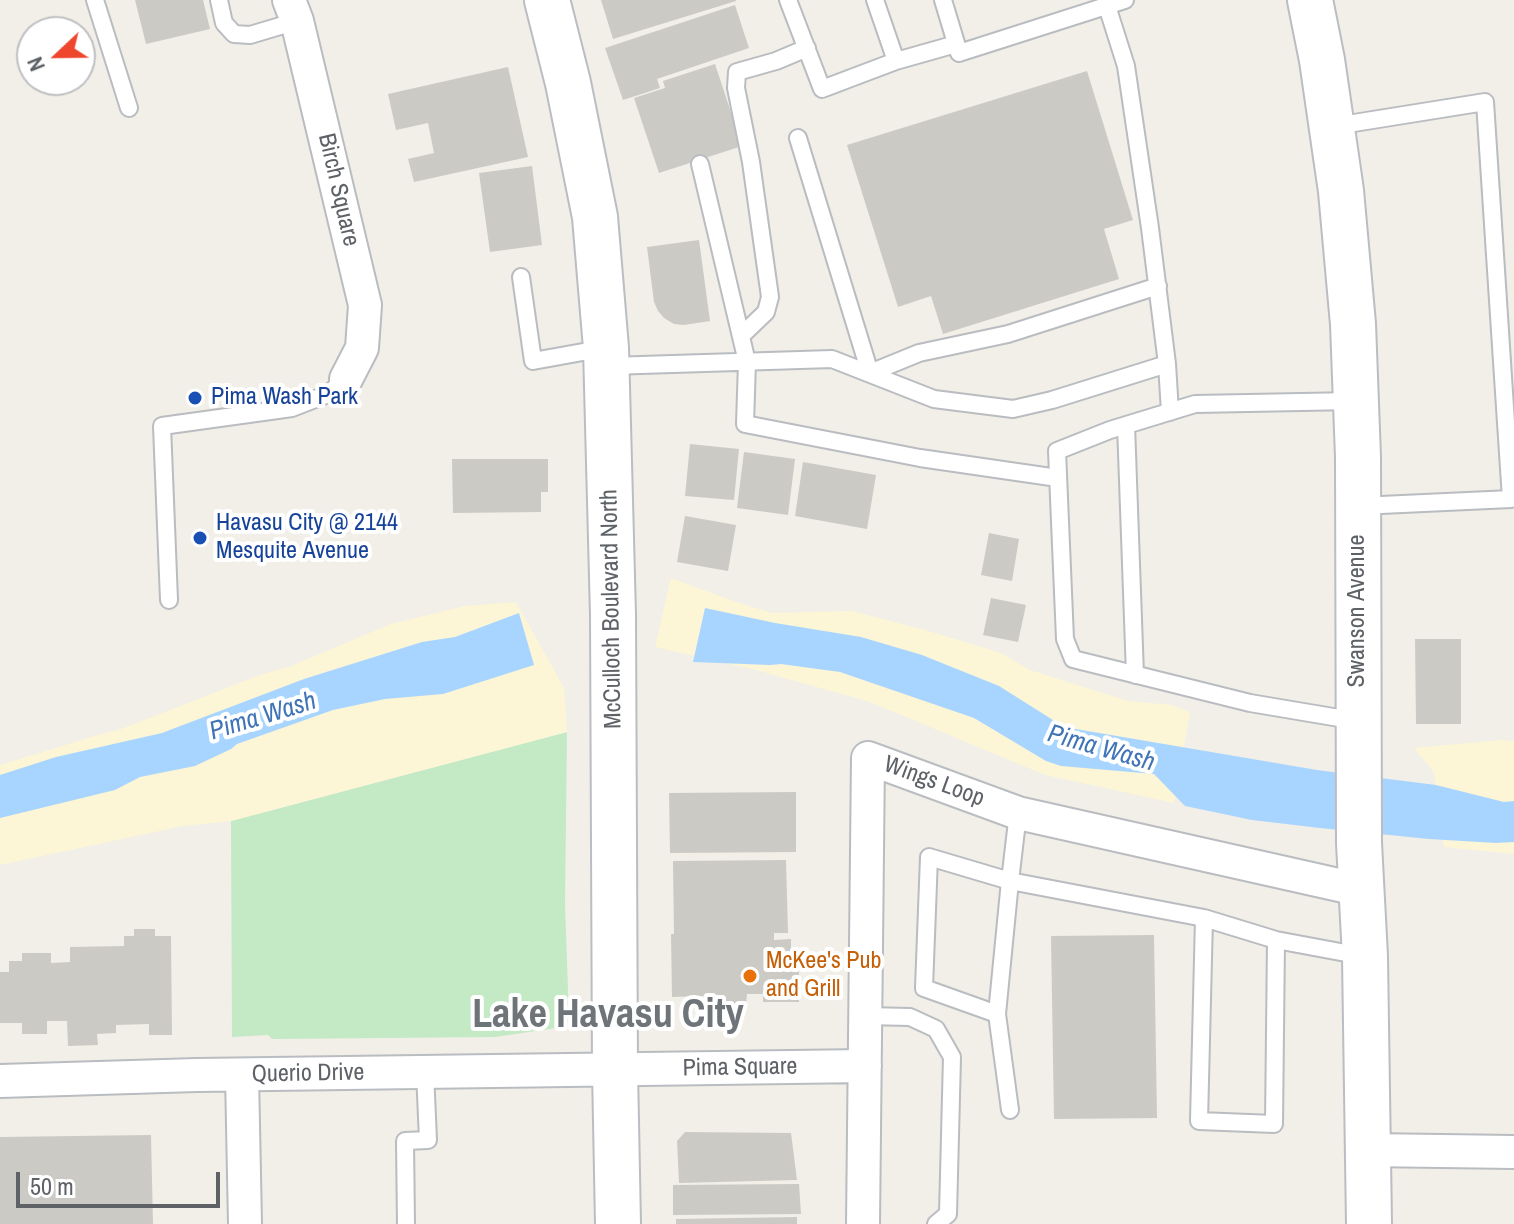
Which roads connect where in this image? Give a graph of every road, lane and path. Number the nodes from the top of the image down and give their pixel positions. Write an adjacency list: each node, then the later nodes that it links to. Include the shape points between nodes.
1 (95, 0): 14 (lane)
2 (219, 0): 10 (lane, via 224,23 234,34 250,35)
3 (547, 0): 21 (main road, McCulloch Boulevard North, via 595,217)
4 (788, 0): 12 (lane)
5 (875, 0): 13 (lane)
6 (943, 0): 11 (lane)
7 (1125, 0): 9 (lane)
8 (1310, 0): 15 (main road, Swanson Avenue)
9 (1107, 6): 11 (lane, via 959,53); 19 (lane, via 1126,66)
10 (293, 10): 25 (street, Birch Square, via 365,305 362,348)
11 (956, 44): 13 (lane)
12 (807, 48): 13 (lane, via 822,89); 20 (lane, via 737,72 770,297 766,312)
13 (896, 61)
14 (129, 108)
15 (1331, 127): 26 (main road, Swanson Avenue, via 1341,191); 30 (lane, via 1485,102 1511,499)
16 (798, 138): 24 (lane)
17 (700, 164): 20 (lane)
18 (521, 277): 21 (lane, via 533,361)
19 (1158, 286): 23 (lane); 24 (lane, via 1008,334 919,353)
20 (741, 336): 22 (lane)
21 (607, 357): 22 (lane); 43 (main road, McCulloch Boulevard North)
22 (747, 362): 24 (lane, via 832,359); 29 (lane, via 745,424)
23 (1167, 364): 24 (lane, via 1013,409 934,399); 27 (lane)
24 (870, 373)
25 (346, 379): 31 (lane, via 328,394 292,408 162,426)
26 (1356, 401): 27 (lane, via 1195,404); 30 (main road, Swanson Avenue)
27 (1170, 412): 28 (lane)
28 (1126, 425): 29 (lane, via 1057,451); 32 (lane)
29 (1058, 478): 32 (lane, via 1065,639 1073,659)
30 (1358, 506): 33 (main road, Swanson Avenue)
31 (169, 600)
32 (1135, 675): 33 (lane, via 1250,703)
33 (1359, 739): 36 (main road, Swanson Avenue)
34 (1018, 813): 35 (lane); 36 (street, Wings Loop); 41 (street, Wings Loop, via 868,758)
35 (1010, 881): 37 (lane); 40 (lane); 40 (lane, via 929,857 924,988)
36 (1361, 890): 39 (main road, Swanson Avenue)
37 (1204, 918): 38 (lane); 38 (lane, via 1199,1121 1274,1124)
38 (1276, 940): 39 (lane)
39 (1365, 957): 48 (main road, Swanson Avenue)
40 (997, 1014): 47 (lane)
41 (865, 1016): 42 (street, Wings Loop); 54 (lane, via 910,1017 936,1029 952,1057 948,1214)
42 (865, 1066): 43 (street, Pima Square); 53 (street, Wings Loop)
43 (615, 1070): 44 (street, Querio Drive); 52 (main road, McCulloch Boulevard North)
44 (425, 1072): 45 (street, Querio Drive); 50 (lane, via 428,1140 405,1141)
45 (242, 1075): 46 (street, Querio Drive); 51 (street)
46 (0, 1081)
47 (1010, 1110)
48 (1368, 1150): 49 (street); 55 (main road, Swanson Avenue)
49 (1514, 1152)
50 (406, 1217)
51 (245, 1224)
52 (618, 1224)
53 (863, 1224)
54 (936, 1224)
55 (1369, 1224)

